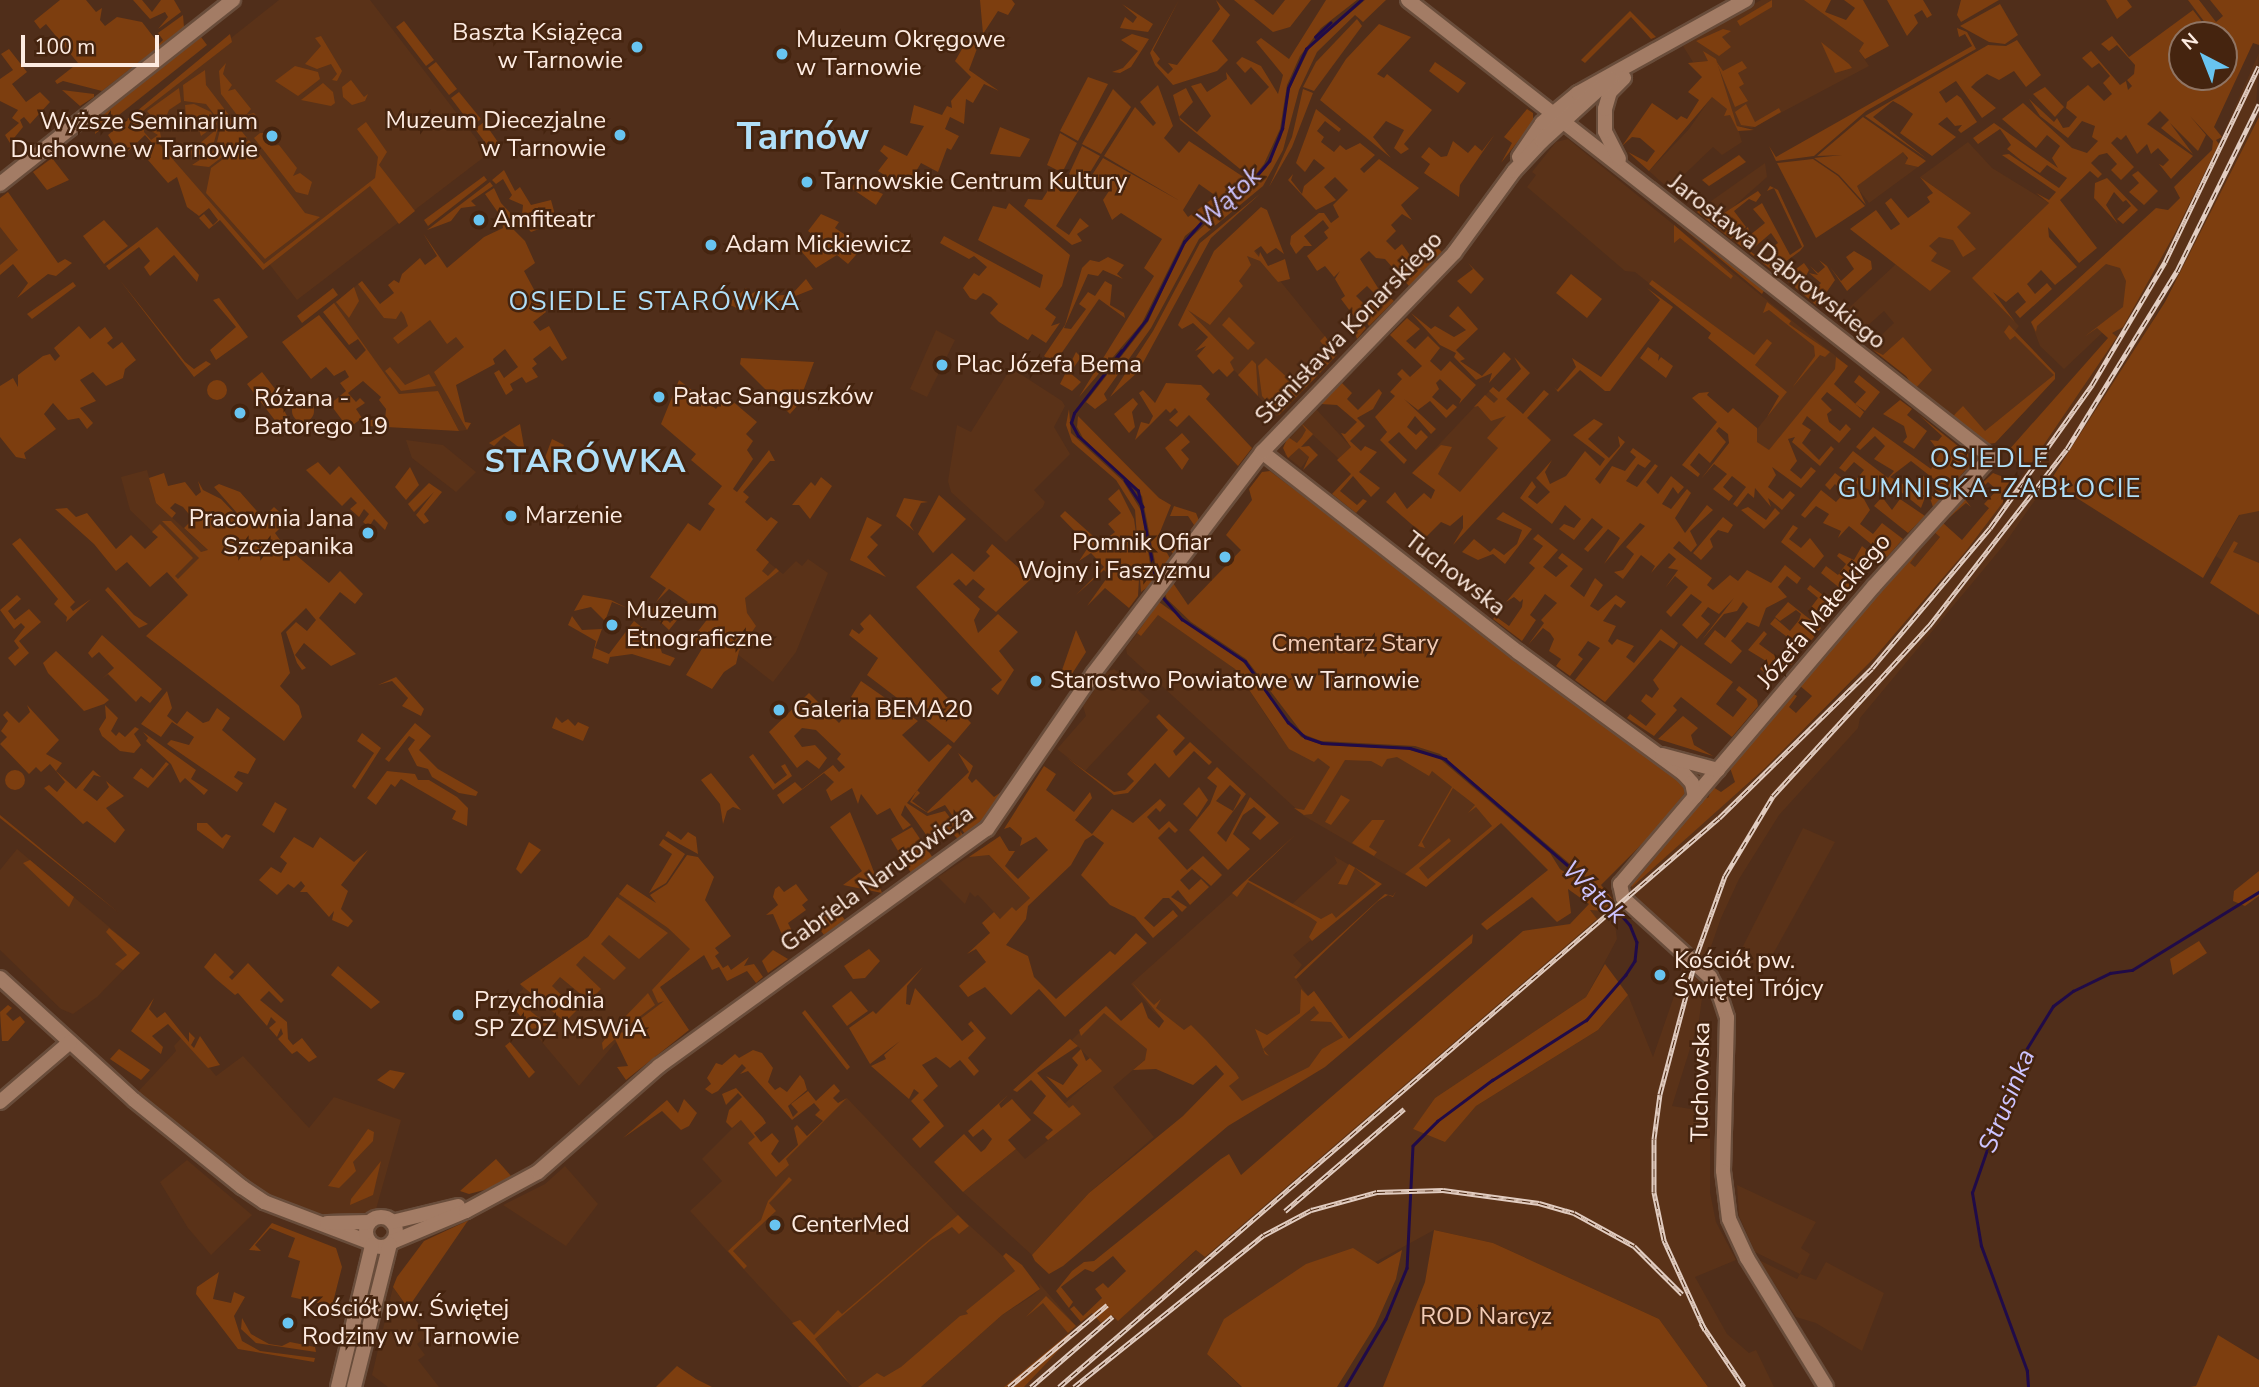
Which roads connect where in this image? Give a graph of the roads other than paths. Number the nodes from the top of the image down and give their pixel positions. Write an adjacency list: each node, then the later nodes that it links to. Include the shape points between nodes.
1 (233, 0): 10 (street)
2 (1408, 0): 7 (street, Jarosława Dąbrowskiego)
3 (1746, 0): 4 (street)
4 (1657, 51): 5 (street); 9 (street, via 1618,83 1606,101 1608,141)
5 (1611, 78): 6 (street); 8 (street)
6 (1577, 93): 7 (street); 8 (street)
7 (1537, 99): 8 (street, Jarosława Dąbrowskiego)
8 (1558, 116): 9 (street, Jarosława Dąbrowskiego); 11 (street, Stanisława Konarskiego, via 1454,253)
9 (1631, 174): 12 (street, Jarosława Dąbrowskiego)
10 (0, 184)
11 (1262, 452): 13 (street, Stanisława Konarskiego); 14 (street, Tuchowska)
12 (1991, 457): 15 (street, Józefa Małeckiego)
13 (1215, 516): 20 (street, Gabriela Narutowicza, via 986,829 659,1066 549,1164)
14 (1657, 754): 15 (street, Tuchowska); 16 (street, Tuchowska, via 1688,777)
15 (1718, 770): 16 (street, Józefa Małeckiego)
16 (1695, 797): 28 (street, Tuchowska, via 1623,878 1620,891 1639,915 1710,977 1720,996 1727,1018 1723,1171 1729,1219 1746,1258)
17 (0, 978): 18 (street)
18 (70, 1042): 19 (street); 23 (street, via 134,1100 264,1202)
19 (0, 1102)
20 (487, 1200): 22 (street, Gabriela Narutowicza); 25 (street, Gabriela Narutowicza)
21 (369, 1222): 22 (street, via 381,1217); 23 (street); 24 (street, via 365,1231)
22 (392, 1222): 25 (street, via 396,1231)
23 (326, 1223): 24 (street)
24 (370, 1243): 25 (street); 26 (street)
25 (391, 1243): 27 (street)
26 (338, 1387)
27 (354, 1387)
28 (1826, 1387)

